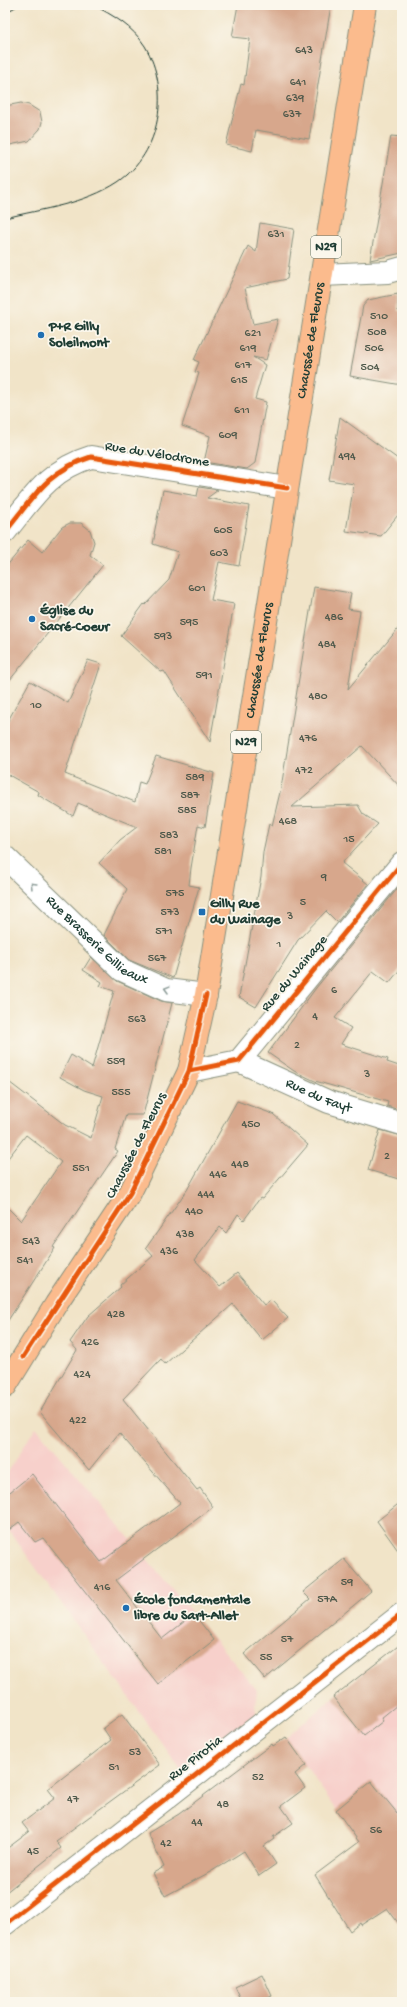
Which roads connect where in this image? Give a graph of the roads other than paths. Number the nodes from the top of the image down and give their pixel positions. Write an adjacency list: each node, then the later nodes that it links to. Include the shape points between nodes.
1 (365, 5): 3 (main road, Chaussée de Fleurus / N29)
2 (402, 268): 3 (street, via 388,272)
3 (322, 275): 4 (main road, Chaussée de Fleurus / N29)
4 (287, 488): 5 (street, Rue du Vélodrome, via 91,456 74,462 48,479); 8 (main road, Chaussée de Fleurus / N29)
5 (5, 532)
6 (5, 857): 8 (street, Rue Brasserie Gillieaux, one-way to 6, via 166,990 122,970)
7 (402, 863): 9 (street, Rue du Wainage)
8 (206, 995): 10 (main road, Chaussée de Fleurus / N29)
9 (239, 1061): 10 (street); 11 (street, Rue du Fayt, via 329,1102)
10 (189, 1071): 12 (main road, Chaussée de Fleurus / N29, via 130,1193 56,1304)
11 (402, 1124)
12 (5, 1387)
13 (402, 1614): 14 (street, Rue Pirotia)
14 (5, 1924)

